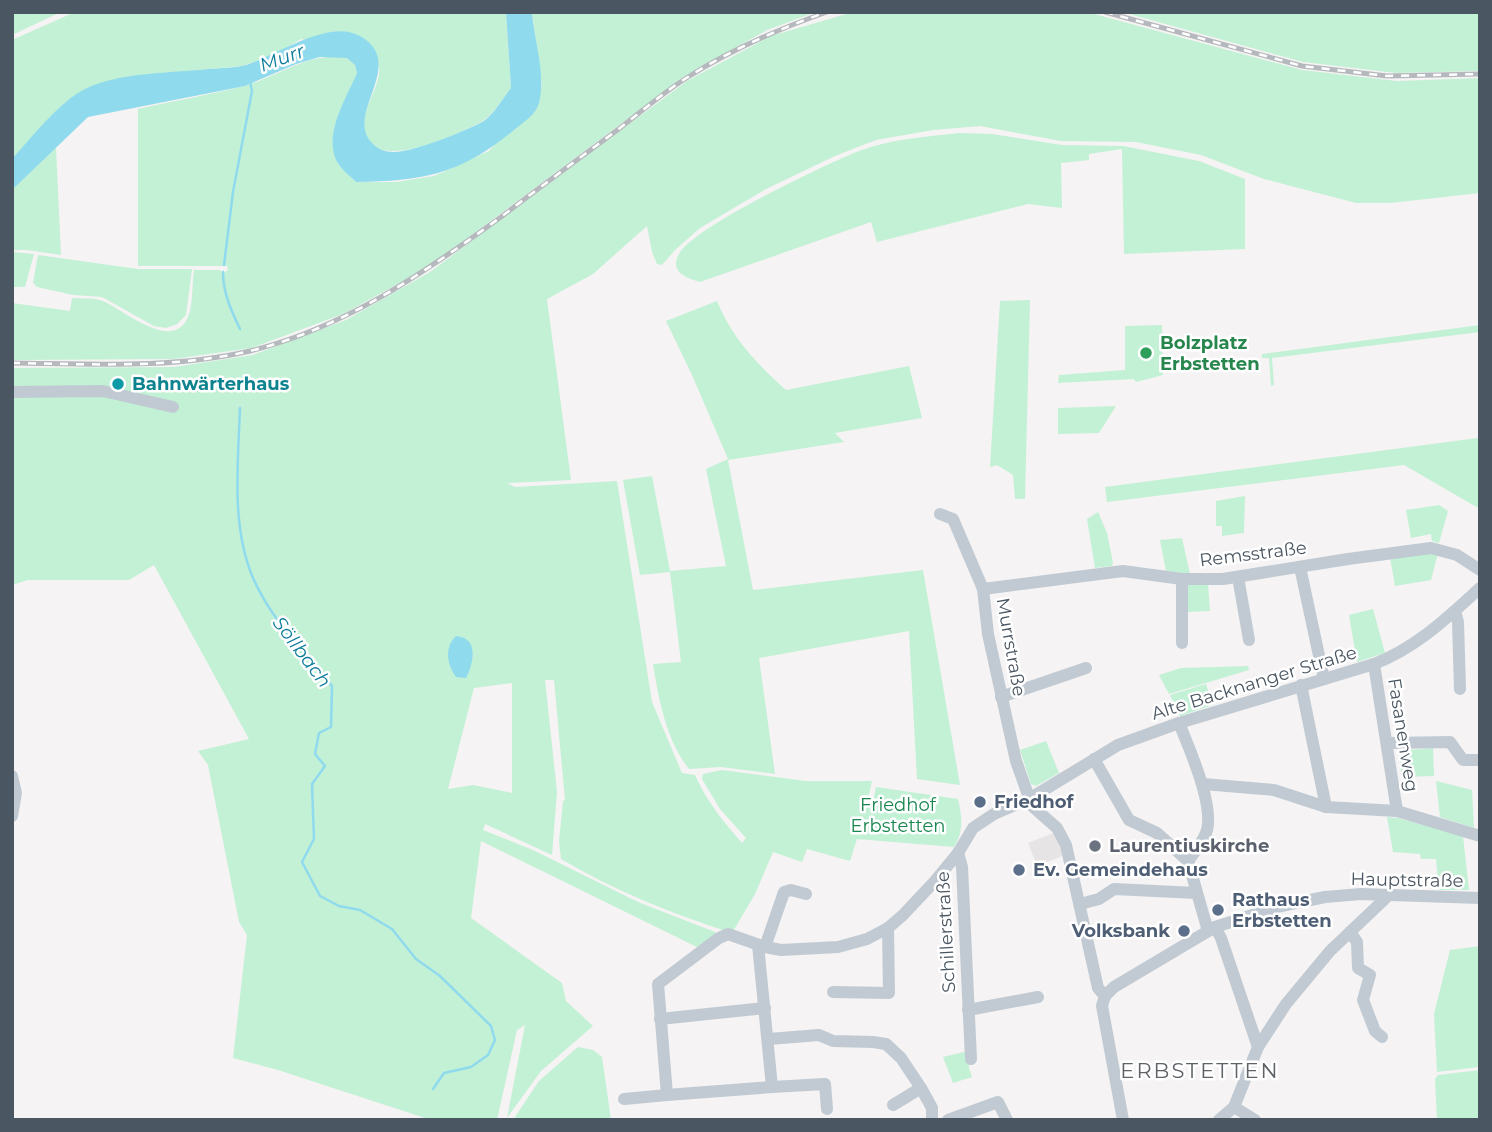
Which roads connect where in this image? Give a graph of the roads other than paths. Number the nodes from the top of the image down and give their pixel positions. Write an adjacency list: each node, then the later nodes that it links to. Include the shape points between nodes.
1 (12, 392): 2 (street, via 103,391)
2 (173, 407)
3 (940, 514): 9 (street, Murrstraße, via 953,519)
4 (1300, 567): 5 (street, Remsstraße, via 1431,548 1457,555); 6 (street, Remsstraße); 15 (street)
5 (1480, 570)
6 (1238, 578): 7 (street, Remsstraße); 11 (street)
7 (1182, 579): 9 (street, Remsstraße, via 1123,571); 12 (street)
8 (1480, 588): 10 (street, Alte Backnanger Straße)
9 (984, 589): 18 (street, Murrstraße)
10 (1455, 611): 13 (street, Alte Backnanger Straße, via 1410,647); 17 (street)
11 (1249, 640)
12 (1182, 643)
13 (1374, 664): 15 (street, Alte Backnanger Straße); 20 (street, Fasanenweg)
14 (1086, 668): 18 (street)
15 (1324, 679): 16 (street, Alte Backnanger Straße)
16 (1301, 685): 19 (street, Alte Backnanger Straße); 26 (street)
17 (1460, 689)
18 (1001, 697): 25 (street, Murrstraße)
19 (1179, 723): 21 (street, Alte Backnanger Straße, via 1118,745); 24 (street)
20 (1388, 743): 22 (street, via 1450,742 1463,760); 27 (street, Fasanenweg)
21 (1094, 759): 25 (street, Alte Backnanger Straße); 31 (street, via 1129,820 1157,833)
22 (1480, 760)
23 (12, 776): 28 (street, via 16,793)
24 (1203, 785): 26 (street, via 1275,790); 31 (street, via 1207,832)
25 (1029, 799): 30 (street, Alte Backnanger Straße, via 972,828); 36 (street, via 1062,836)
26 (1326, 807): 27 (street)
27 (1398, 811): 29 (street)
28 (12, 816)
29 (1480, 835)
30 (958, 853): 37 (street); 45 (street, Schillerstraße)
31 (1188, 861): 32 (street)
32 (1196, 893): 36 (street, via 1114,889); 38 (street)
33 (806, 894): 40 (street, via 784,892)
34 (1389, 895): 35 (street, Hauptstraße); 38 (street, Hauptstraße, via 1325,897); 39 (street)
35 (1480, 898)
36 (1080, 904): 42 (street, via 1098,988)
37 (888, 928): 40 (street, via 838,947); 41 (street, via 889,993)
38 (1212, 929): 42 (street, Hauptstraße); 49 (street, via 1221,938)
39 (1350, 932): 47 (street, via 1357,942 1358,968 1370,975 1363,1000); 49 (street, via 1286,1004)
40 (761, 946): 44 (street); 46 (street, via 728,934 719,938 658,984)
41 (833, 992)
42 (1105, 996): 61 (street, via 1102,1006)
43 (1038, 997): 45 (street, Schillerstraße)
44 (765, 1008): 46 (street); 48 (street)
45 (968, 1010): 50 (street, Schillerstraße)
46 (660, 1018): 53 (street)
47 (1382, 1037)
48 (769, 1039): 51 (street); 52 (street, via 820,1035 833,1041 886,1044)
49 (1258, 1046): 56 (street)
50 (971, 1059)
51 (772, 1087): 53 (street); 57 (street, via 825,1084)
52 (921, 1088): 55 (street); 58 (street)
53 (667, 1096): 54 (street)
54 (624, 1099)
55 (893, 1105)
56 (1234, 1107): 62 (street); 63 (street)
57 (827, 1109)
58 (933, 1120)
59 (948, 1120): 60 (street, via 998,1102)
60 (1007, 1120)
61 (1123, 1120)
62 (1219, 1120)
63 (1255, 1120)

